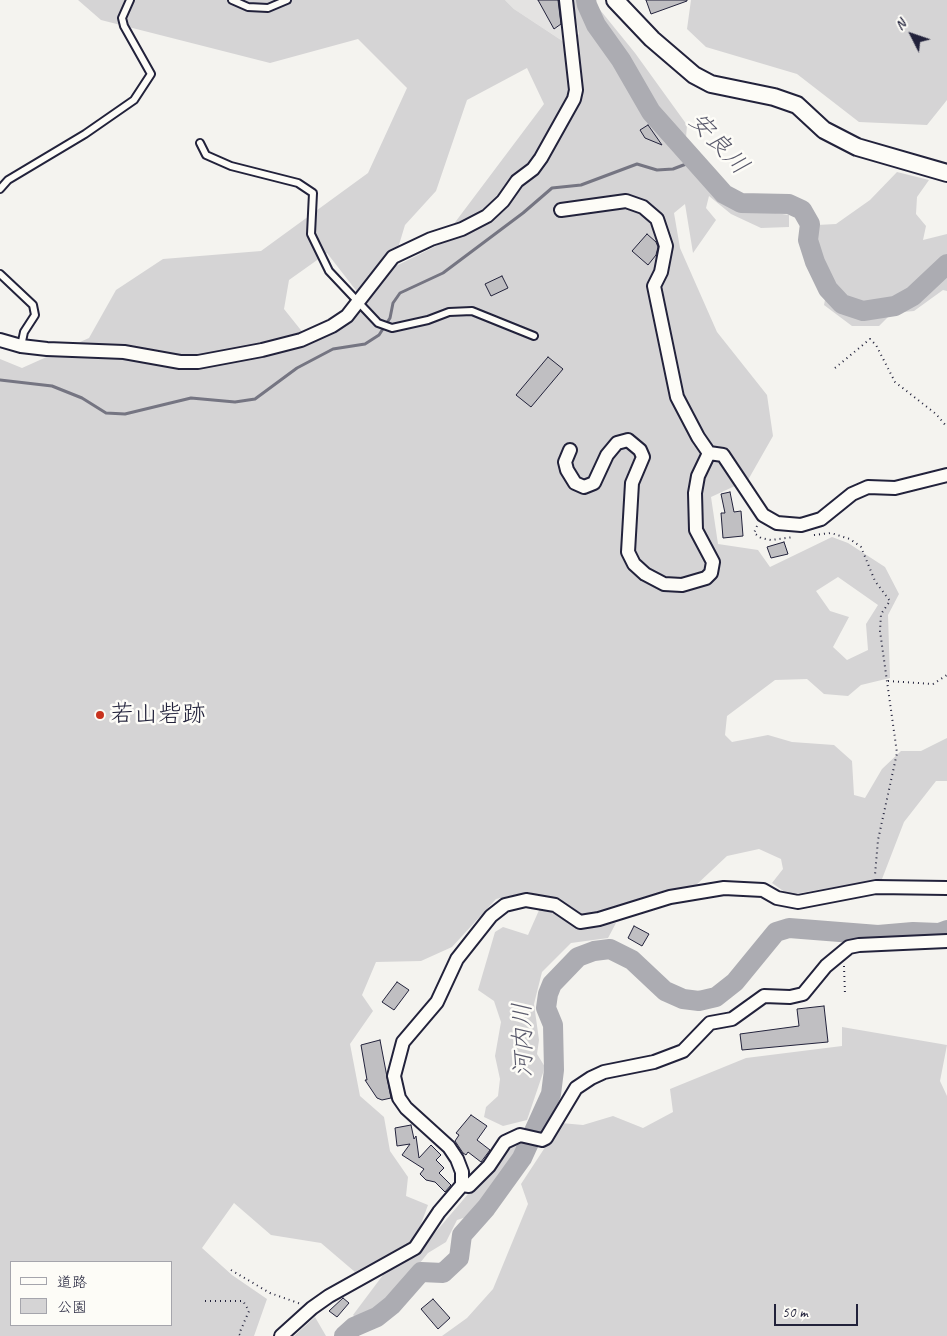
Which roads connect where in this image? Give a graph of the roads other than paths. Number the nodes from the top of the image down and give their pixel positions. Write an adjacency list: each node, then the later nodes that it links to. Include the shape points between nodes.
1 (130, 0): 8 (lane, via 122,18 124,26 151,74 134,100 8,180)
2 (232, 0): 3 (lane, via 248,8 268,8)
3 (287, 0)
4 (566, 0): 11 (street, via 576,90 540,158 487,216 462,230 431,239 393,257)
5 (615, 0): 7 (street, via 694,76 711,84 797,105 824,130 857,147)
6 (200, 143): 11 (lane, via 206,154 231,166 298,183 313,193 311,234 329,271)
7 (947, 173)
8 (0, 190)
9 (561, 210): 16 (street, via 626,201 643,207 657,219 666,246 661,272 654,286 677,397)
10 (0, 274): 14 (lane, via 33,305 35,315)
11 (357, 303): 12 (lane, via 378,323 392,328 449,312 472,311); 14 (street, via 332,326 301,340 198,362 124,352)
12 (534, 336)
13 (0, 340): 14 (street)
14 (20, 346)
15 (570, 450): 16 (street, via 565,462 567,470 575,483 584,488 594,483 617,442 628,440 640,450 643,457 632,483 628,552 644,574 664,584 682,586 712,573 713,562 696,530 694,493)
16 (709, 453): 17 (street, via 723,455 763,515 777,523 801,525 820,519 852,494 868,487 895,488)
17 (947, 475)
18 (947, 888): 20 (street, via 876,887 798,902 777,898 763,890 724,888 670,897 580,922 555,906 526,900 505,905 457,959 437,1002 403,1042 394,1076 399,1098 406,1108 457,1158)
19 (947, 941): 20 (street, via 859,944 826,966 803,994 764,996 732,1019 710,1023 683,1051 591,1078 576,1088 546,1138 520,1135 505,1142 489,1166 469,1186)
20 (462, 1185): 21 (street, via 415,1248 312,1308)
21 (281, 1336)

